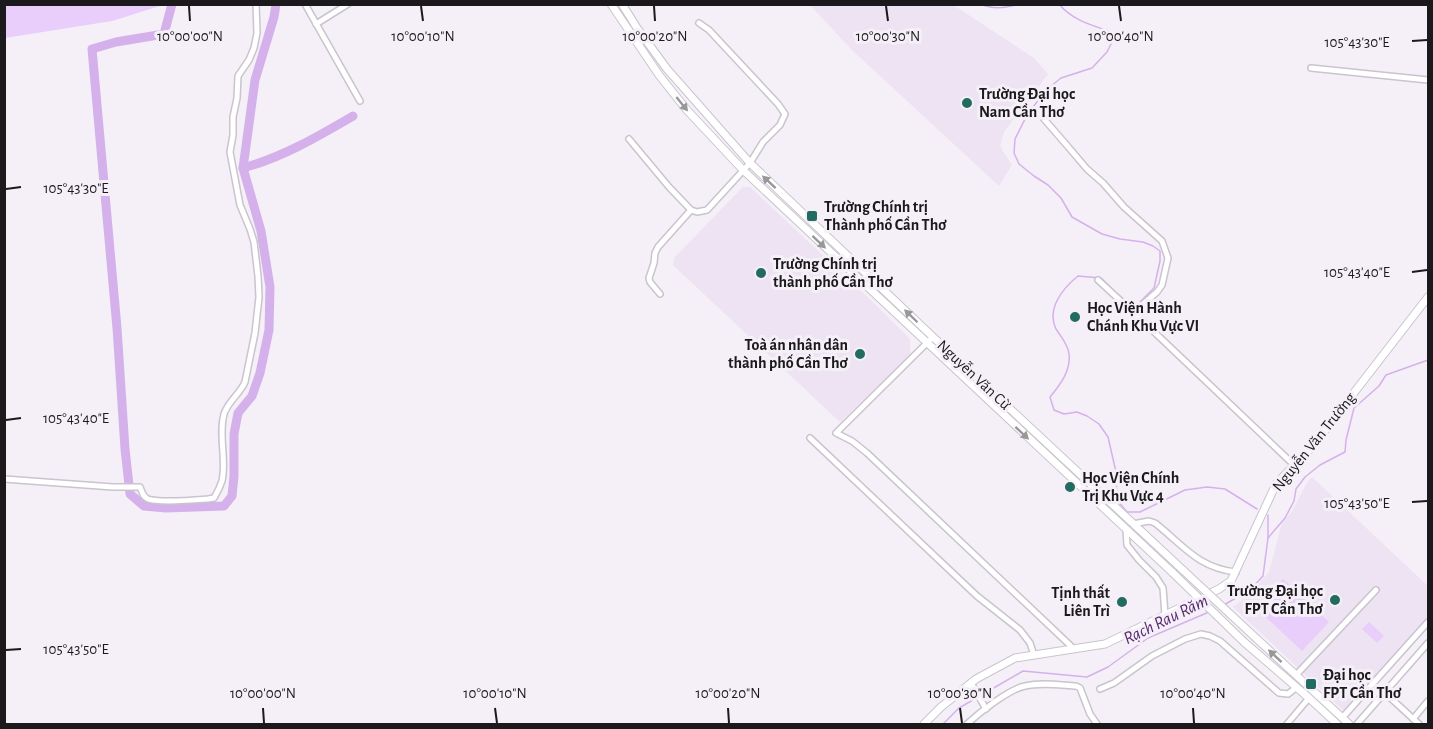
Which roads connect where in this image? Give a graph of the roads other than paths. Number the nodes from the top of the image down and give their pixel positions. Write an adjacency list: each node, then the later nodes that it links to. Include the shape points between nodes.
1 (256, 4): 32 (street, via 257,33 249,60 238,76 230,152 238,197 256,255 259,297 245,382 227,407 223,423 222,482 214,498 147,499 138,487)
2 (305, 4): 7 (street)
3 (348, 4): 7 (street)
4 (611, 4): 10 (main road, Nguyễn Văn Cừ)
5 (622, 4): 9 (main road, Nguyễn Văn Cừ)
6 (699, 23): 15 (street, via 785,114)
7 (316, 24): 12 (street)
8 (1311, 68): 11 (street)
9 (667, 69): 10 (street); 15 (main road, Nguyễn Văn Cừ)
10 (659, 75): 16 (main road, Nguyễn Văn Cừ, one-way to 16)
11 (1428, 80)
12 (360, 101)
13 (1044, 119): 23 (street, via 1124,207 1162,241 1168,258 1162,285)
14 (629, 139): 17 (street)
15 (750, 163): 16 (street); 18 (main road, Nguyễn Văn Cừ, one-way to 15)
16 (743, 170): 17 (street, via 707,210); 19 (main road, Nguyễn Văn Cừ, one-way to 19)
17 (691, 210): 21 (street, via 657,247 649,278)
18 (855, 262): 19 (main road); 24 (main road, Nguyễn Văn Cừ, one-way to 18)
19 (848, 270): 25 (main road, Nguyễn Văn Cừ)
20 (1098, 280): 23 (street)
21 (660, 294)
22 (1428, 297): 30 (main road, Nguyễn Văn Trường)
23 (1133, 313): 30 (street)
24 (933, 337): 25 (street); 26 (main road, Nguyễn Văn Cừ)
25 (926, 343): 27 (main road, Nguyễn Văn Cừ); 40 (street, via 836,433 867,453)
26 (976, 378): 27 (main road); 29 (main road, Nguyễn Văn Cừ)
27 (970, 384): 31 (main road, Nguyễn Văn Cừ, one-way to 31)
28 (810, 438): 41 (street, via 977,596 1020,630)
29 (1066, 461): 31 (main road); 33 (main road, Nguyễn Văn Cừ)
30 (1294, 465): 35 (main road, Nguyễn Văn Trường, via 1276,484)
31 (1059, 467): 34 (main road, Nguyễn Văn Cừ)
32 (4, 479)
33 (1133, 524): 35 (street, via 1155,523 1202,562); 42 (main road, Nguyễn Văn Cừ, one-way to 33, bridge)
34 (1126, 529): 37 (street, via 1127,545 1163,588); 44 (main road, Nguyễn Văn Cừ, bridge)
35 (1236, 572): 37 (main road, Nguyễn Văn Trường, via 1219,589)
36 (1376, 591): 42 (street)
37 (1166, 615): 40 (main road, Nguyễn Văn Trường, via 1105,644)
38 (1428, 622): 51 (street)
39 (1428, 643): 46 (street)
40 (1073, 648): 41 (main road, Nguyễn Văn Trường)
41 (1034, 655): 43 (main road, Nguyễn Văn Trường, via 1015,658 976,679)
42 (1296, 675): 51 (main road, Nguyễn Văn Cừ)
43 (973, 686): 49 (street); 52 (main road, Nguyễn Văn Trường, via 941,707)
44 (1297, 687): 45 (street, via 1288,694 1279,693 1220,642 1201,634 1163,650); 47 (main road, Nguyễn Văn Cừ)
45 (1100, 689)
46 (1385, 693): 50 (street); 57 (street)
47 (1309, 698): 51 (main road, Nguyễn Văn Cừ); 55 (street)
48 (1428, 701): 50 (street)
49 (985, 707): 53 (street); 54 (street, via 1022,686 1076,686)
50 (1413, 718): 58 (street)
51 (1340, 721): 56 (main road, Nguyễn Văn Cừ)
52 (924, 724)
53 (967, 724)
54 (1097, 724)
55 (1287, 724)
56 (1349, 724)
57 (1357, 724)
58 (1419, 724)

